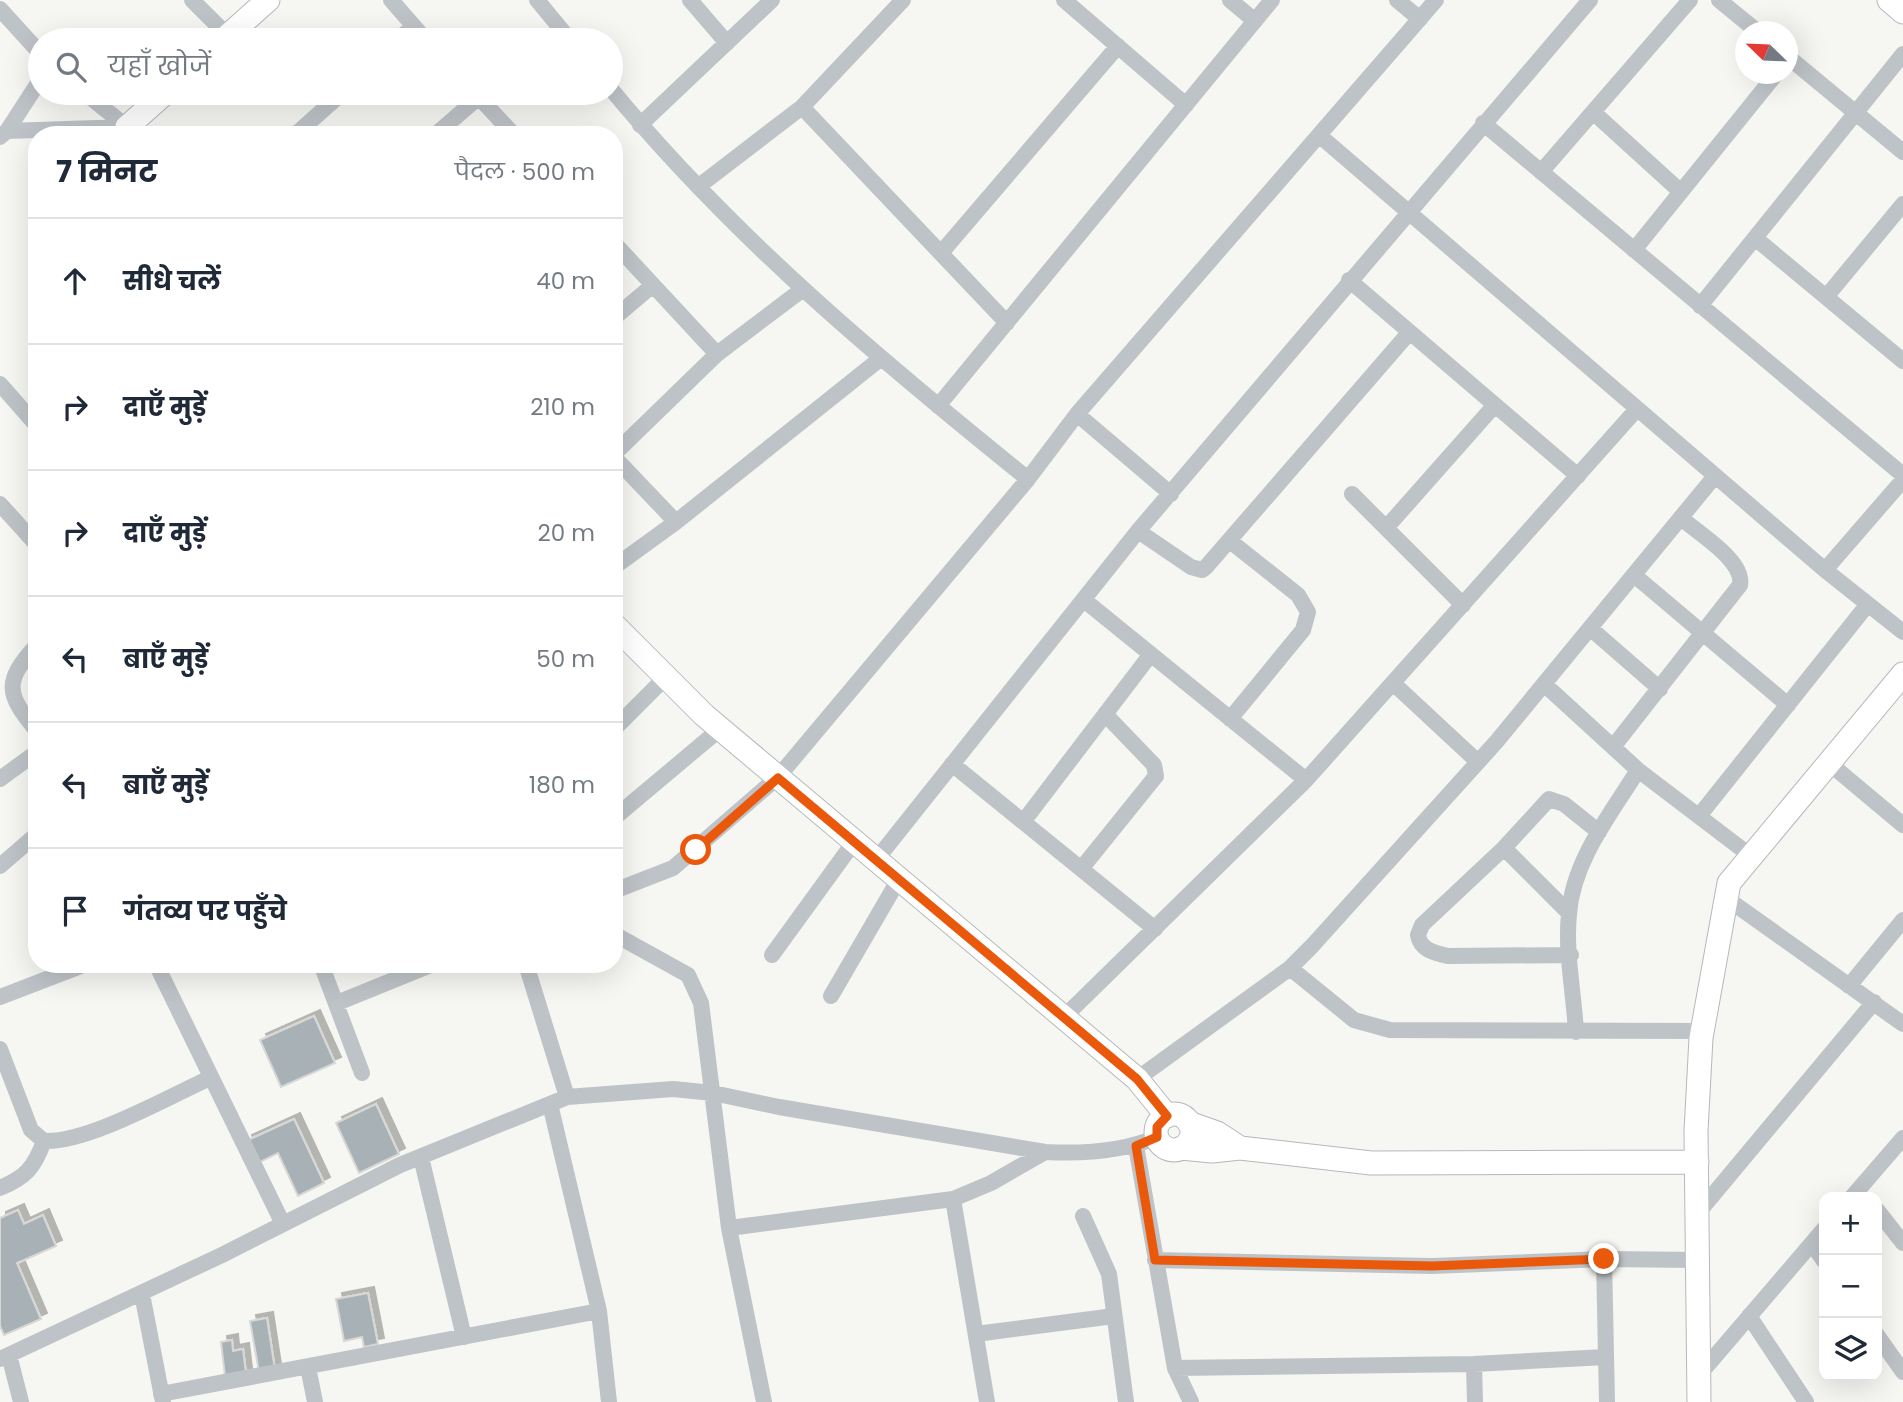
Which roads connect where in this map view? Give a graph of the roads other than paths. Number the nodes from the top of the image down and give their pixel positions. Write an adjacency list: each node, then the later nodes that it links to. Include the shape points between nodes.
1 (192, 0): 23 (street)
2 (268, 0): 24 (street)
3 (391, 0): 22 (street)
4 (537, 0): 25 (street)
5 (690, 0): 27 (street)
6 (772, 0): 27 (street)
7 (903, 0): 40 (street)
8 (1064, 0): 28 (street)
9 (1230, 0): 20 (street)
10 (1272, 0): 20 (street)
11 (1397, 0): 19 (street)
12 (1436, 0): 19 (street)
13 (1590, 0): 43 (street)
14 (1690, 0): 41 (street)
15 (1719, 0): 21 (street)
16 (1889, 0): 18 (street)
17 (0, 9): 26 (street)
18 (1903, 12)
19 (1420, 19): 52 (street)
20 (1255, 21): 34 (street)
21 (1745, 21)
22 (413, 26)
23 (216, 28)
24 (236, 28)
25 (560, 28)
26 (28, 40)
27 (727, 43): 44 (street)
28 (1118, 46): 34 (street); 62 (street)
29 (1903, 54): 42 (street)
30 (1798, 66): 42 (street)
31 (1768, 84): 56 (street)
32 (28, 97): 51 (street)
33 (623, 104): 44 (street)
34 (1186, 104): 69 (street)
35 (100, 105): 45 (street)
36 (154, 105): 46 (street)
37 (331, 105): 47 (street)
38 (466, 105): 48 (street)
39 (486, 105): 49 (street)
40 (802, 107): 55 (street); 62 (street)
41 (1593, 112): 54 (street); 56 (street)
42 (1855, 113): 53 (street); 59 (street)
43 (1483, 123): 54 (street); 58 (street)
44 (640, 125): 55 (street)
45 (125, 126)
46 (135, 126)
47 (312, 126)
48 (444, 126)
49 (506, 126)
50 (28, 133): 51 (street)
51 (4, 134)
52 (1320, 136): 58 (street); 78 (street)
53 (1903, 152)
54 (1541, 172): 60 (street)
55 (699, 186): 65 (street)
56 (1681, 192): 60 (street)
57 (1903, 204): 66 (street)
58 (1407, 212): 63 (street); 77 (street)
59 (1755, 238): 66 (street); 67 (street)
60 (1634, 250): 67 (street)
61 (623, 253): 64 (street)
62 (941, 253): 69 (street)
63 (1349, 280): 70 (street); 86 (street)
64 (653, 285): 68 (street); 72 (street)
65 (803, 289): 72 (street); 73 (street)
66 (1826, 297): 71 (street)
67 (1700, 306): 84 (street)
68 (623, 310)
69 (1007, 323): 76 (street)
70 (1408, 334): 75 (street); 94 (street)
71 (1900, 353)
72 (717, 354): 80 (street)
73 (880, 359): 76 (street); 90 (street)
74 (0, 384): 79 (street)
75 (1494, 405): 82 (street); 91 (street)
76 (938, 406): 85 (street)
77 (1637, 409): 82 (street); 83 (street)
78 (1077, 414): 85 (street); 86 (street)
79 (28, 416)
80 (623, 446)
81 (623, 465): 90 (street)
82 (1578, 476): 99 (street)
83 (1715, 476): 89 (street); 96 (street)
84 (1903, 478): 96 (street)
85 (1028, 479): 124 (street)
86 (1171, 494): 92 (street)
87 (1352, 494): 91 (street)
88 (0, 504): 93 (street)
89 (1681, 518): 97 (street); 103 (street, via 1734,562 1742,577 1735,595)
90 (676, 522): 95 (street)
91 (1386, 528): 99 (street)
92 (1138, 531): 94 (street, via 1197,569 1206,567); 98 (street)
93 (28, 535)
94 (1230, 541): 114 (street, via 1298,595 1308,612 1303,630)
95 (623, 560)
96 (1825, 570): 100 (street)
97 (1634, 575): 101 (street); 103 (street)
98 (1084, 600): 105 (street); 122 (street)
99 (1463, 604): 109 (street)
100 (1868, 604): 102 (street); 112 (street)
101 (1590, 628): 110 (street); 111 (street)
102 (1903, 632)
103 (1703, 635): 111 (street); 112 (street)
104 (623, 637): 108 (street)
105 (1151, 654): 113 (street); 114 (street)
106 (28, 656): 116 (street, via 17,669 11,688 18,709)
107 (1903, 674): 121 (street)
108 (666, 677): 115 (street); 117 (street)
109 (1393, 683): 120 (street); 126 (street)
110 (1544, 684): 118 (street); 120 (street)
111 (1660, 689): 118 (street)
112 (1787, 705): 128 (street)
113 (1105, 715): 129 (street); 138 (street, via 1154,765 1156,776)
114 (1230, 719): 126 (street)
115 (623, 720)
116 (28, 721)
117 (720, 729): 124 (street); 127 (street)
118 (1613, 747): 123 (street)
119 (28, 759): 125 (street)
120 (1478, 762): 148 (street)
121 (1829, 763): 130 (street); 135 (street)
122 (952, 764): 129 (street); 136 (street)
123 (1638, 770): 128 (street); 131 (street)
124 (778, 778): 132 (street); 140 (street, via 673,868)
125 (0, 779)
126 (1306, 780): 144 (street)
127 (623, 810)
128 (1699, 817): 135 (street)
129 (1023, 822): 138 (street)
130 (1903, 825)
131 (1599, 832): 134 (street, via 1564,804 1549,799); 142 (street, via 1581,866)
132 (854, 842): 136 (street); 146 (street)
133 (28, 843): 137 (street)
134 (1504, 848): 142 (street); 147 (street, via 1422,925 1418,940 1430,951 1448,956)
135 (1751, 856): 141 (street, via 1729,883)
136 (876, 860): 139 (street)
137 (0, 866)
138 (1081, 869): 144 (street)
139 (899, 879): 155 (street); 159 (street)
140 (623, 889)
141 (1726, 898): 154 (street); 161 (street)
142 (1569, 914): 147 (street)
143 (1903, 919): 154 (street)
144 (1155, 929): 159 (street)
145 (623, 939): 167 (street, via 679,968 695,985)
146 (772, 955)
147 (1571, 955): 162 (street)
148 (1290, 968): 162 (street, via 1341,1011 1371,1026 1409,1032); 166 (street)
149 (63, 973): 156 (street)
150 (160, 973): 165 (street)
151 (325, 973): 158 (street)
152 (411, 973): 158 (street)
153 (529, 973): 168 (street)
154 (1849, 986): 157 (street)
155 (831, 996)
156 (0, 997)
157 (1874, 1002): 160 (street); 180 (street)
158 (337, 1003): 164 (street)
159 (1063, 1018): 166 (street)
160 (1903, 1024)
161 (1703, 1031): 162 (street); 176 (street)
162 (1576, 1032)
163 (0, 1049): 172 (street, via 31,1130)
164 (362, 1073)
165 (210, 1078): 172 (street, via 111,1123); 183 (street)
166 (1137, 1079): 170 (street)
167 (713, 1093): 168 (street, via 673,1089); 174 (street); 184 (street)
168 (567, 1097): 169 (street)
169 (550, 1104): 175 (street); 193 (street)
170 (1162, 1130): 173 (street, via 1217,1133); 173 (street, via 1190,1139 1181,1148); 174 (street, via 1118,1148 1075,1154); 190 (street)
171 (1903, 1138): 178 (street)
172 (44, 1141): 177 (street, via 27,1175)
173 (1240, 1148): 176 (street, via 1371,1163)
174 (1045, 1152): 179 (street)
175 (421, 1157): 183 (street); 197 (street)
176 (1697, 1163): 180 (street)
177 (0, 1188)
178 (1861, 1192)
179 (953, 1199): 184 (street); 196 (street)
180 (1698, 1214): 191 (street)
181 (1083, 1216): 194 (street, via 1109,1274)
182 (1882, 1216): 186 (street)
183 (283, 1224): 192 (street)
184 (729, 1227): 210 (street)
185 (1819, 1235): 187 (street)
186 (1903, 1243)
187 (1812, 1244): 188 (street); 195 (street)
188 (1820, 1255)
189 (1604, 1259): 190 (street, via 1432,1266); 191 (street); 200 (street)
190 (1155, 1260): 203 (street)
191 (1698, 1260): 205 (street)
192 (142, 1294): 199 (street); 206 (street)
193 (599, 1311): 197 (street); 209 (street)
194 (1114, 1316): 196 (street); 212 (street)
195 (1749, 1316): 205 (street); 217 (street)
196 (975, 1334): 211 (street)
197 (464, 1337): 202 (street)
198 (1882, 1342): 204 (street)
199 (5, 1357): 207 (street)
200 (1606, 1357): 201 (street); 215 (street)
201 (1474, 1364): 203 (street); 214 (street)
202 (308, 1367): 206 (street); 208 (street)
203 (1175, 1368): 213 (street)
204 (1903, 1372)
205 (1699, 1376): 216 (street)
206 (162, 1398)
207 (21, 1402)
208 (315, 1402)
209 (609, 1402)
210 (764, 1402)
211 (987, 1402)
212 (1126, 1402)
213 (1191, 1402)
214 (1475, 1402)
215 (1607, 1402)
216 (1699, 1402)
217 (1806, 1402)

